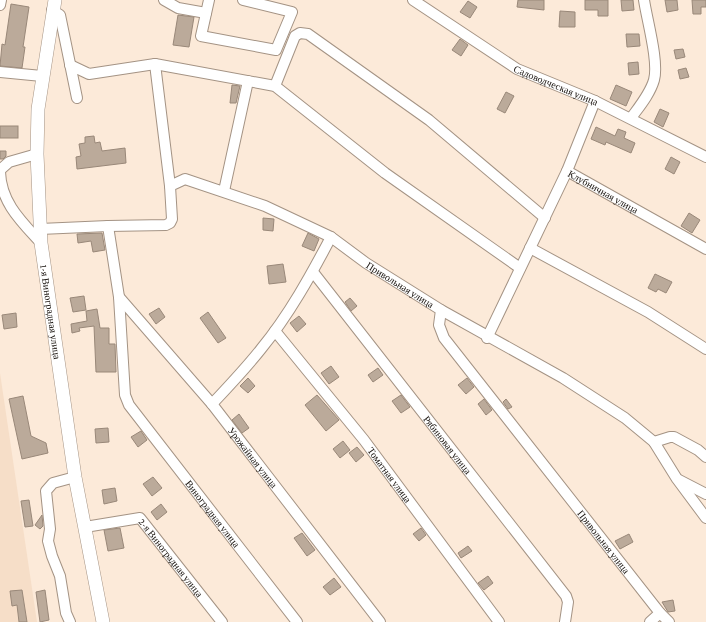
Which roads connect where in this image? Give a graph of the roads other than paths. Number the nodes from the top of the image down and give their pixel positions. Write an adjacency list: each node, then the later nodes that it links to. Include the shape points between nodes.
1 (1, 0): 7 (street)
2 (164, 0): 9 (street, via 178,8)
3 (209, 0): 9 (street)
4 (243, 0): 9 (street, via 292,12 276,50 201,36)
5 (413, 0): 17 (street, Садоводческая улица, via 517,69)
6 (644, 0): 18 (street, via 654,57 654,77 648,93)
7 (0, 5)
8 (53, 5): 11 (street, via 60,15); 13 (main road, 1-я Виноградная улица)
9 (206, 13)
10 (155, 64): 11 (street, via 89,74); 14 (street); 23 (street)
11 (70, 65): 16 (street)
12 (0, 72): 13 (street)
13 (42, 76): 19 (main road, 1-я Виноградная улица)
14 (248, 81): 15 (street); 24 (street)
15 (275, 86): 25 (street, via 295,36 300,33 308,34 429,120); 32 (street, via 385,173)
16 (77, 98)
17 (595, 101): 18 (street, Садоводческая улица); 22 (street, Клубничная улица)
18 (631, 118): 20 (street, Садоводческая улица)
19 (37, 154): 21 (street, via 9,162); 27 (main road, 1-я Виноградная улица)
20 (706, 157)
21 (0, 171): 29 (street, via 0,180 10,207)
22 (567, 171): 25 (street); 31 (street, Клубничная улица)
23 (170, 186): 24 (street, Привольная улица, via 185,179); 26 (street, via 170,223 162,226)
24 (224, 191): 28 (street, Привольная улица, via 265,206)
25 (545, 218): 30 (street)
26 (108, 226): 27 (street); 34 (street)
27 (40, 230): 29 (main road, 1-я Виноградная улица)
28 (331, 237): 33 (street); 35 (street, Привольная улица, via 372,267)
29 (41, 243): 42 (main road, 1-я Виноградная улица)
30 (530, 248): 32 (street); 38 (street, via 648,312)
31 (706, 249)
32 (520, 268): 37 (street)
33 (313, 272): 36 (street); 54 (street, Рябиновая улица, via 566,596 568,602)
34 (119, 297): 39 (street, Урожайная улица); 51 (street, Виноградная улица, via 126,395 129,405)
35 (441, 310): 37 (street); 47 (street, Привольная улица, via 439,325 444,338)
36 (275, 331): 39 (street); 53 (street, Томатная улица, via 364,440)
37 (487, 338): 40 (street, via 581,390 625,418)
38 (706, 349)
39 (212, 404): 52 (street, Урожайная улица)
40 (654, 442): 41 (street, via 674,437); 43 (street)
41 (706, 457)
42 (76, 477): 46 (main road, 1-я Виноградная улица); 48 (street, via 53,483 46,491 50,529 48,541 60,576)
43 (677, 479): 44 (street); 45 (street)
44 (706, 494)
45 (706, 518)
46 (85, 527): 49 (main road, 1-я Виноградная улица); 50 (street, 2-я Виноградная улица, via 136,518 143,520)
47 (660, 613): 55 (street); 56 (street, Привольная улица)
48 (70, 622)
49 (102, 622)
50 (222, 622)
51 (297, 622)
52 (380, 622)
53 (499, 622)
54 (565, 622)
55 (650, 622)
56 (669, 622)

